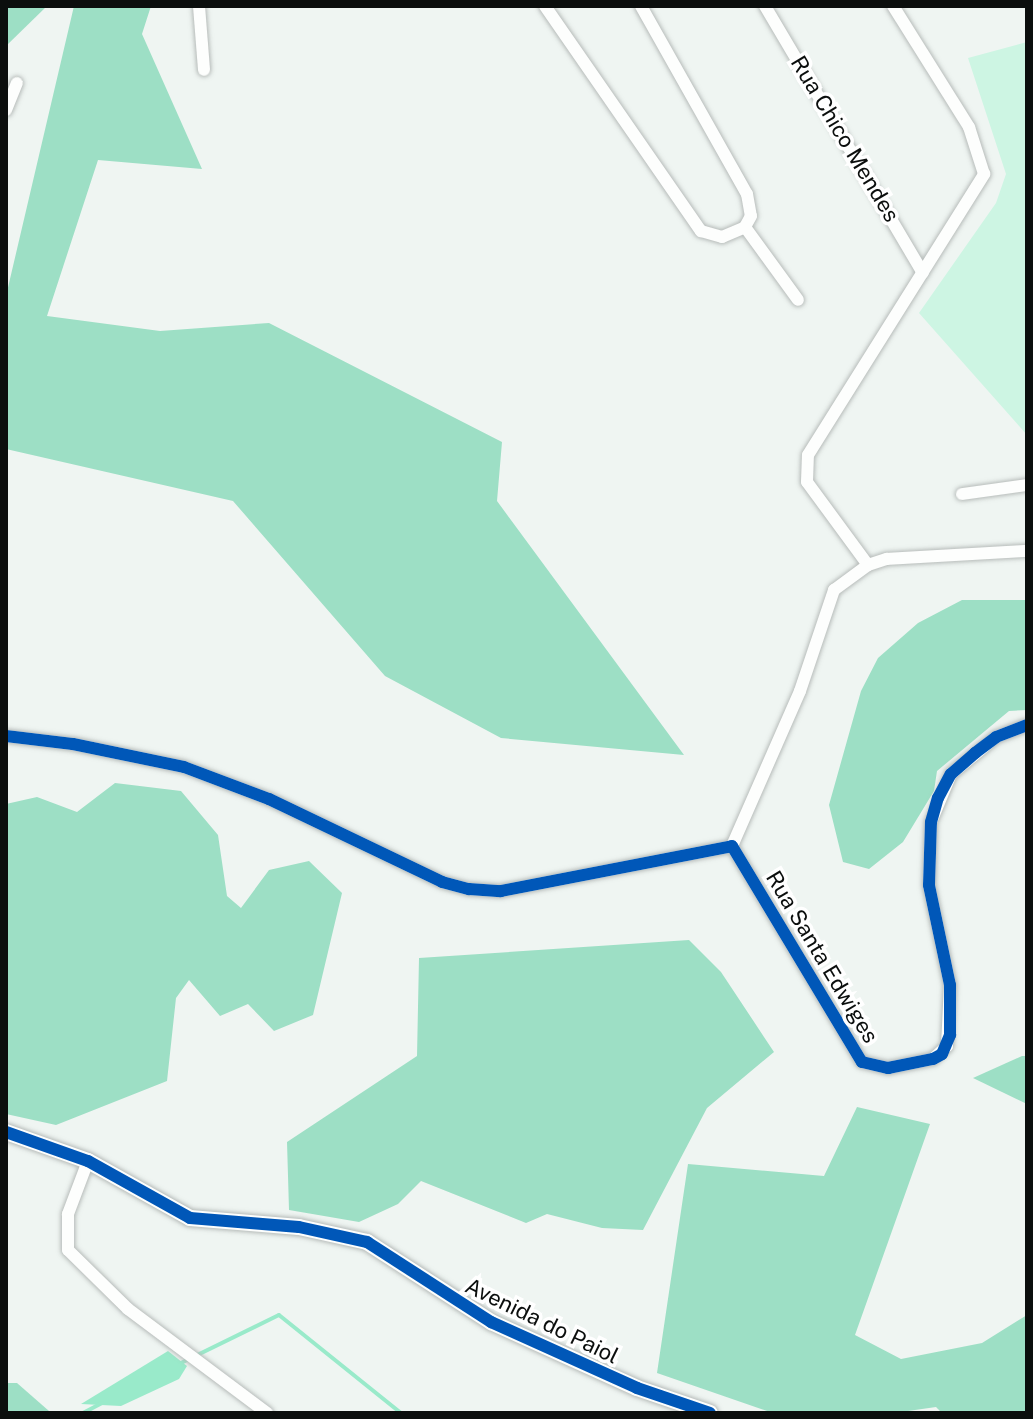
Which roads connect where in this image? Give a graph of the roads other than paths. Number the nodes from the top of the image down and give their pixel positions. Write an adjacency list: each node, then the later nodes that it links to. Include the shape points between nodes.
1 (199, 6): 6 (street)
2 (545, 6): 9 (street, via 701,231 722,237)
3 (641, 6): 9 (street, via 747,194 751,216)
4 (765, 6): 10 (street, Rua Chico Mendes)
5 (893, 6): 10 (street, via 969,127 984,164 980,185)
6 (204, 70)
7 (17, 83): 8 (street)
8 (6, 110)
9 (745, 227): 11 (street)
10 (923, 273): 15 (street, via 808,455 812,490)
11 (798, 300)
12 (1027, 485): 13 (street)
13 (962, 494)
14 (1027, 551): 15 (street, via 906,555)
15 (868, 565): 18 (street, via 834,590 800,691)
16 (1027, 725): 18 (street, Rua Santa Edwiges, via 996,737 951,774 931,822 929,885 950,997 947,1046 933,1059 888,1068 862,1062)
17 (6, 736): 18 (street, via 184,767 269,799 442,882 469,889 540,885)
18 (732, 846)
19 (6, 1132): 20 (street, Avenida do Paiol)
20 (88, 1161): 21 (street, via 68,1214 68,1250 128,1309); 22 (street, Avenida do Paiol, via 190,1218 299,1227 367,1242 491,1322 637,1388)
21 (267, 1413)
22 (710, 1413)

